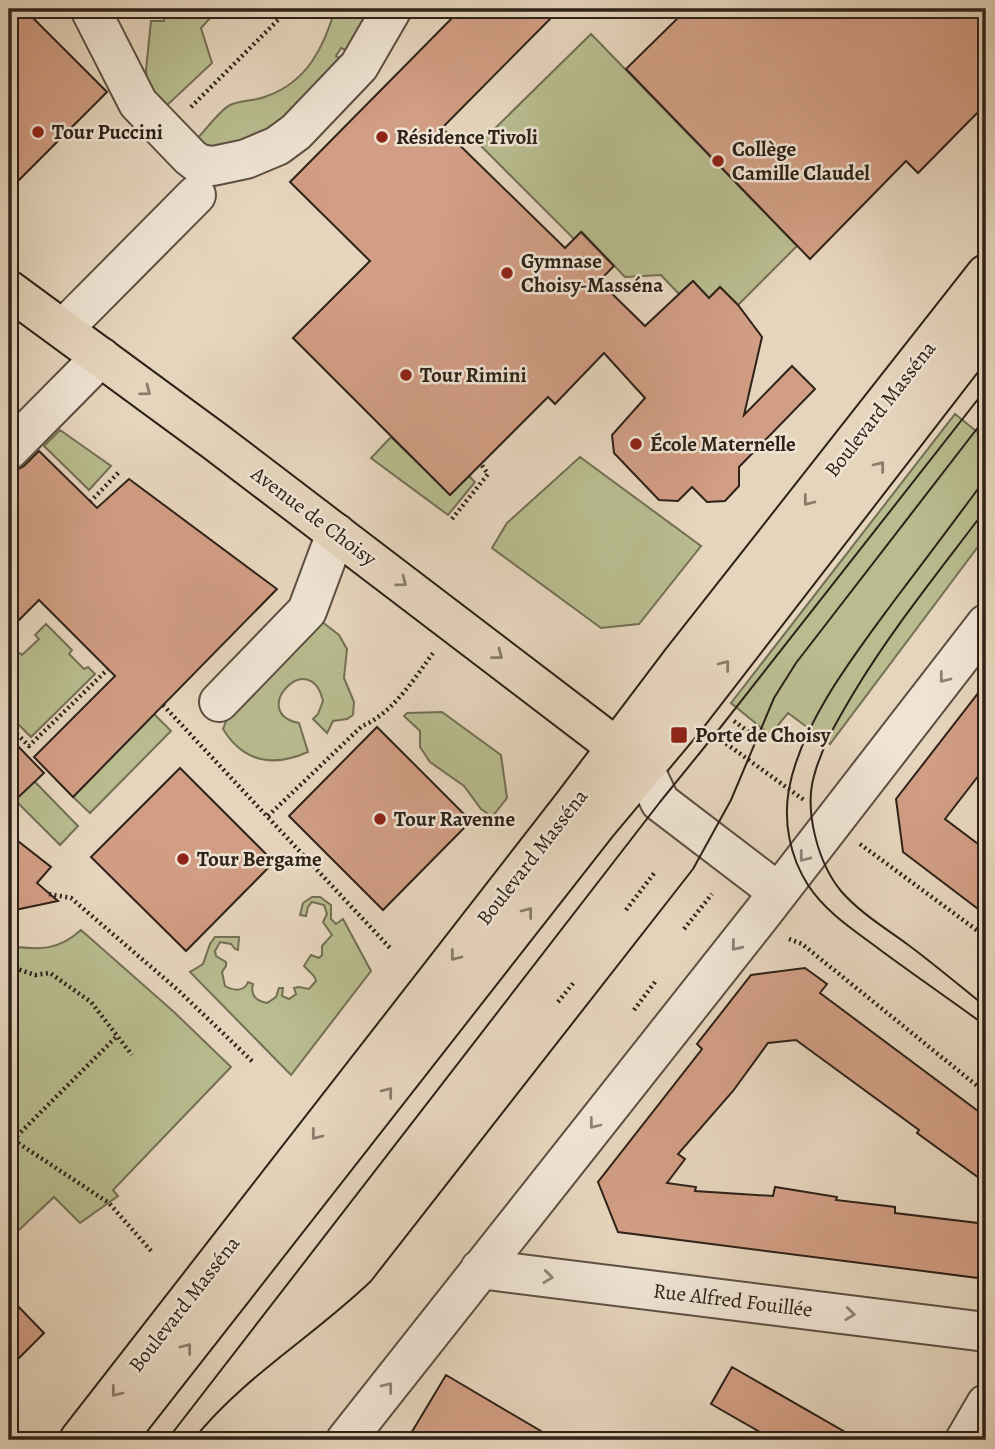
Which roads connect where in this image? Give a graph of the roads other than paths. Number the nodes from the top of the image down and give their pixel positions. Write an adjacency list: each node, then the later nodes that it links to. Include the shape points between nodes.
1 (90, 9): 2 (street, via 138,103 190,157 213,166 277,146 313,116 359,66)
2 (392, 9)
3 (196, 195): 6 (street)
4 (986, 275): 13 (main road, Boulevard Masséna, one-way to 13)
5 (9, 290): 6 (main road, Avenue de Choisy)
6 (63, 329): 8 (main road, Avenue de Choisy)
7 (986, 329): 13 (main road, Boulevard Masséna, one-way to 7)
8 (101, 357): 9 (street); 10 (main road, Avenue de Choisy, one-way to 10)
9 (9, 450)
10 (336, 533): 12 (street, via 307,611); 13 (main road, Avenue de Choisy, one-way to 13)
11 (986, 624): 14 (street, one-way to 14)
12 (219, 702)
13 (630, 757): 14 (street, via 660,802); 18 (main road, Boulevard Masséna, one-way to 18, via 573,805); 19 (main road, Boulevard Masséna, one-way to 13, via 585,839)
14 (778, 892): 15 (street, one-way to 15)
15 (480, 1269): 16 (street, Rue Alfred Fouillée, one-way to 16); 20 (street, one-way to 15)
16 (986, 1332)
17 (986, 1404): 21 (street)
18 (79, 1440)
19 (115, 1440)
20 (346, 1440)
21 (965, 1440)

